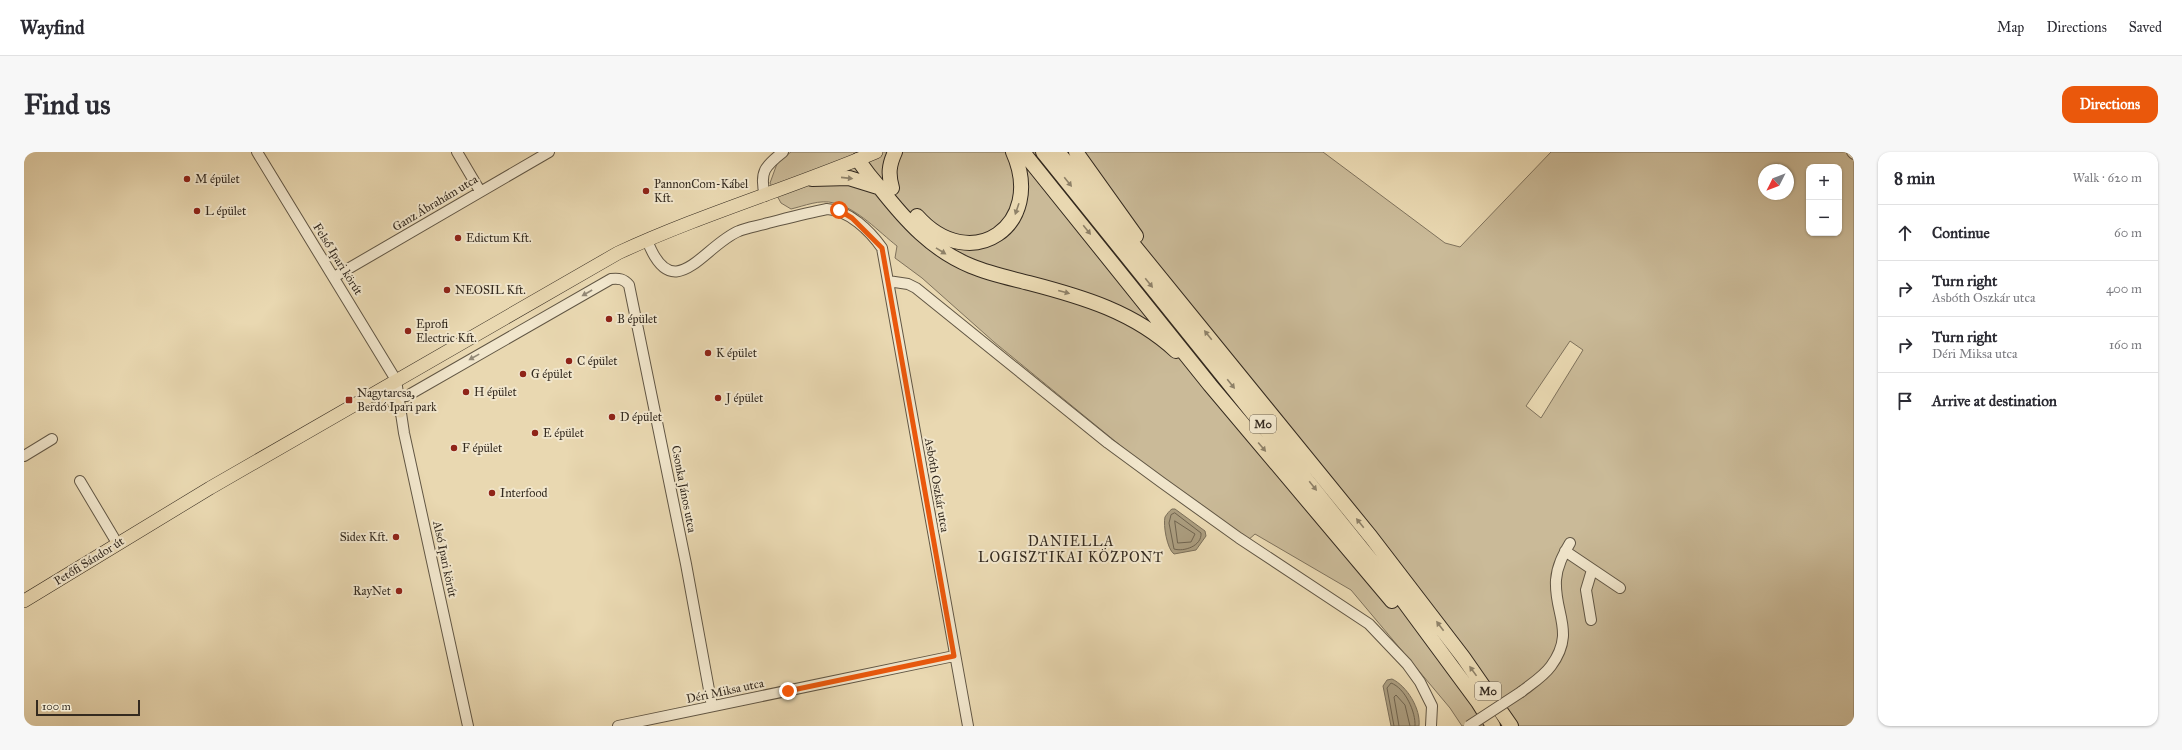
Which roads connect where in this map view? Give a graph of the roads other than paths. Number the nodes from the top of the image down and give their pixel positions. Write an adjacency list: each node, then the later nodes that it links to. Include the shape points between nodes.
1 (257, 152): 18 (street, Felső Ipari körút)
2 (457, 152): 15 (street)
3 (549, 152): 15 (street, Ganz Ábrahám utca)
4 (783, 152): 16 (street, via 772,160 762,175)
5 (876, 152): 12 (main road, Petőfi Sándor út)
6 (895, 152): 14 (highway)
7 (1013, 152): 14 (highway, one-way to 14, via 1022,184 1018,210 1005,229 989,240 960,243 938,235)
8 (1023, 152): 22 (highway, one-way to 22)
9 (1043, 152): 35 (highway, M0, one-way to 35, via 1340,519)
10 (1058, 152): 20 (highway, M0)
11 (1076, 152): 20 (highway, via 1146,250)
12 (858, 160): 13 (main road, Petőfi Sándor út); 14 (highway)
13 (812, 179): 14 (highway, one-way to 14, via 849,178); 16 (main road, Petőfi Sándor út)
14 (886, 188): 22 (highway, one-way to 22, via 921,235 948,255 990,273 1070,294 1118,311 1159,336)
15 (480, 191): 18 (street, Ganz Ábrahám utca)
16 (765, 196): 17 (main road, Petőfi Sándor út)
17 (647, 240): 19 (street, Asbóth Oszkár utca, via 659,264 668,270 679,271 693,264 738,231 827,208 839,210 852,218 882,248); 21 (main road, Petőfi Sándor út, via 611,256)
18 (334, 277): 21 (street, Felső Ipari körút)
19 (888, 281): 34 (street, Asbóth Oszkár utca); 40 (street, via 916,288 1155,478 1239,538 1369,624 1407,664 1420,682 1432,706)
20 (1166, 284): 43 (highway, M0, one-way to 20, via 1404,579)
21 (396, 380): 23 (main road, Petőfi Sándor út); 24 (street, Alsó Ipari körút)
22 (1210, 385): 35 (highway, one-way to 35, via 1453,676)
23 (370, 395): 25 (main road, via 388,396 394,400); 29 (main road, Petőfi Sándor út)
24 (398, 396): 25 (street, Alsó Ipari körút); 36 (street, Csonka János utca, one-way to 24, via 629,285 622,280 611,279 407,396)
25 (400, 411): 37 (street, Alsó Ipari körút)
26 (52, 439): 27 (street)
27 (24, 456)
28 (80, 481): 29 (street)
29 (117, 544): 32 (main road, Petőfi Sándor út)
30 (1592, 570): 31 (street); 33 (street, via 1586,590); 41 (street, bridge, via 1568,547 1559,562 1556,578 1563,625 1560,650 1548,670 1521,692)
31 (1620, 588)
32 (24, 601)
33 (1592, 620)
34 (954, 656): 36 (street, Déri Miksa utca); 39 (street, Asbóth Oszkár utca)
35 (1478, 702): 42 (highway, M0)
36 (712, 706): 38 (street, Déri Miksa utca)
37 (468, 726)
38 (618, 726)
39 (968, 726)
40 (1431, 726)
41 (1469, 726)
42 (1493, 726)
43 (1512, 726)

